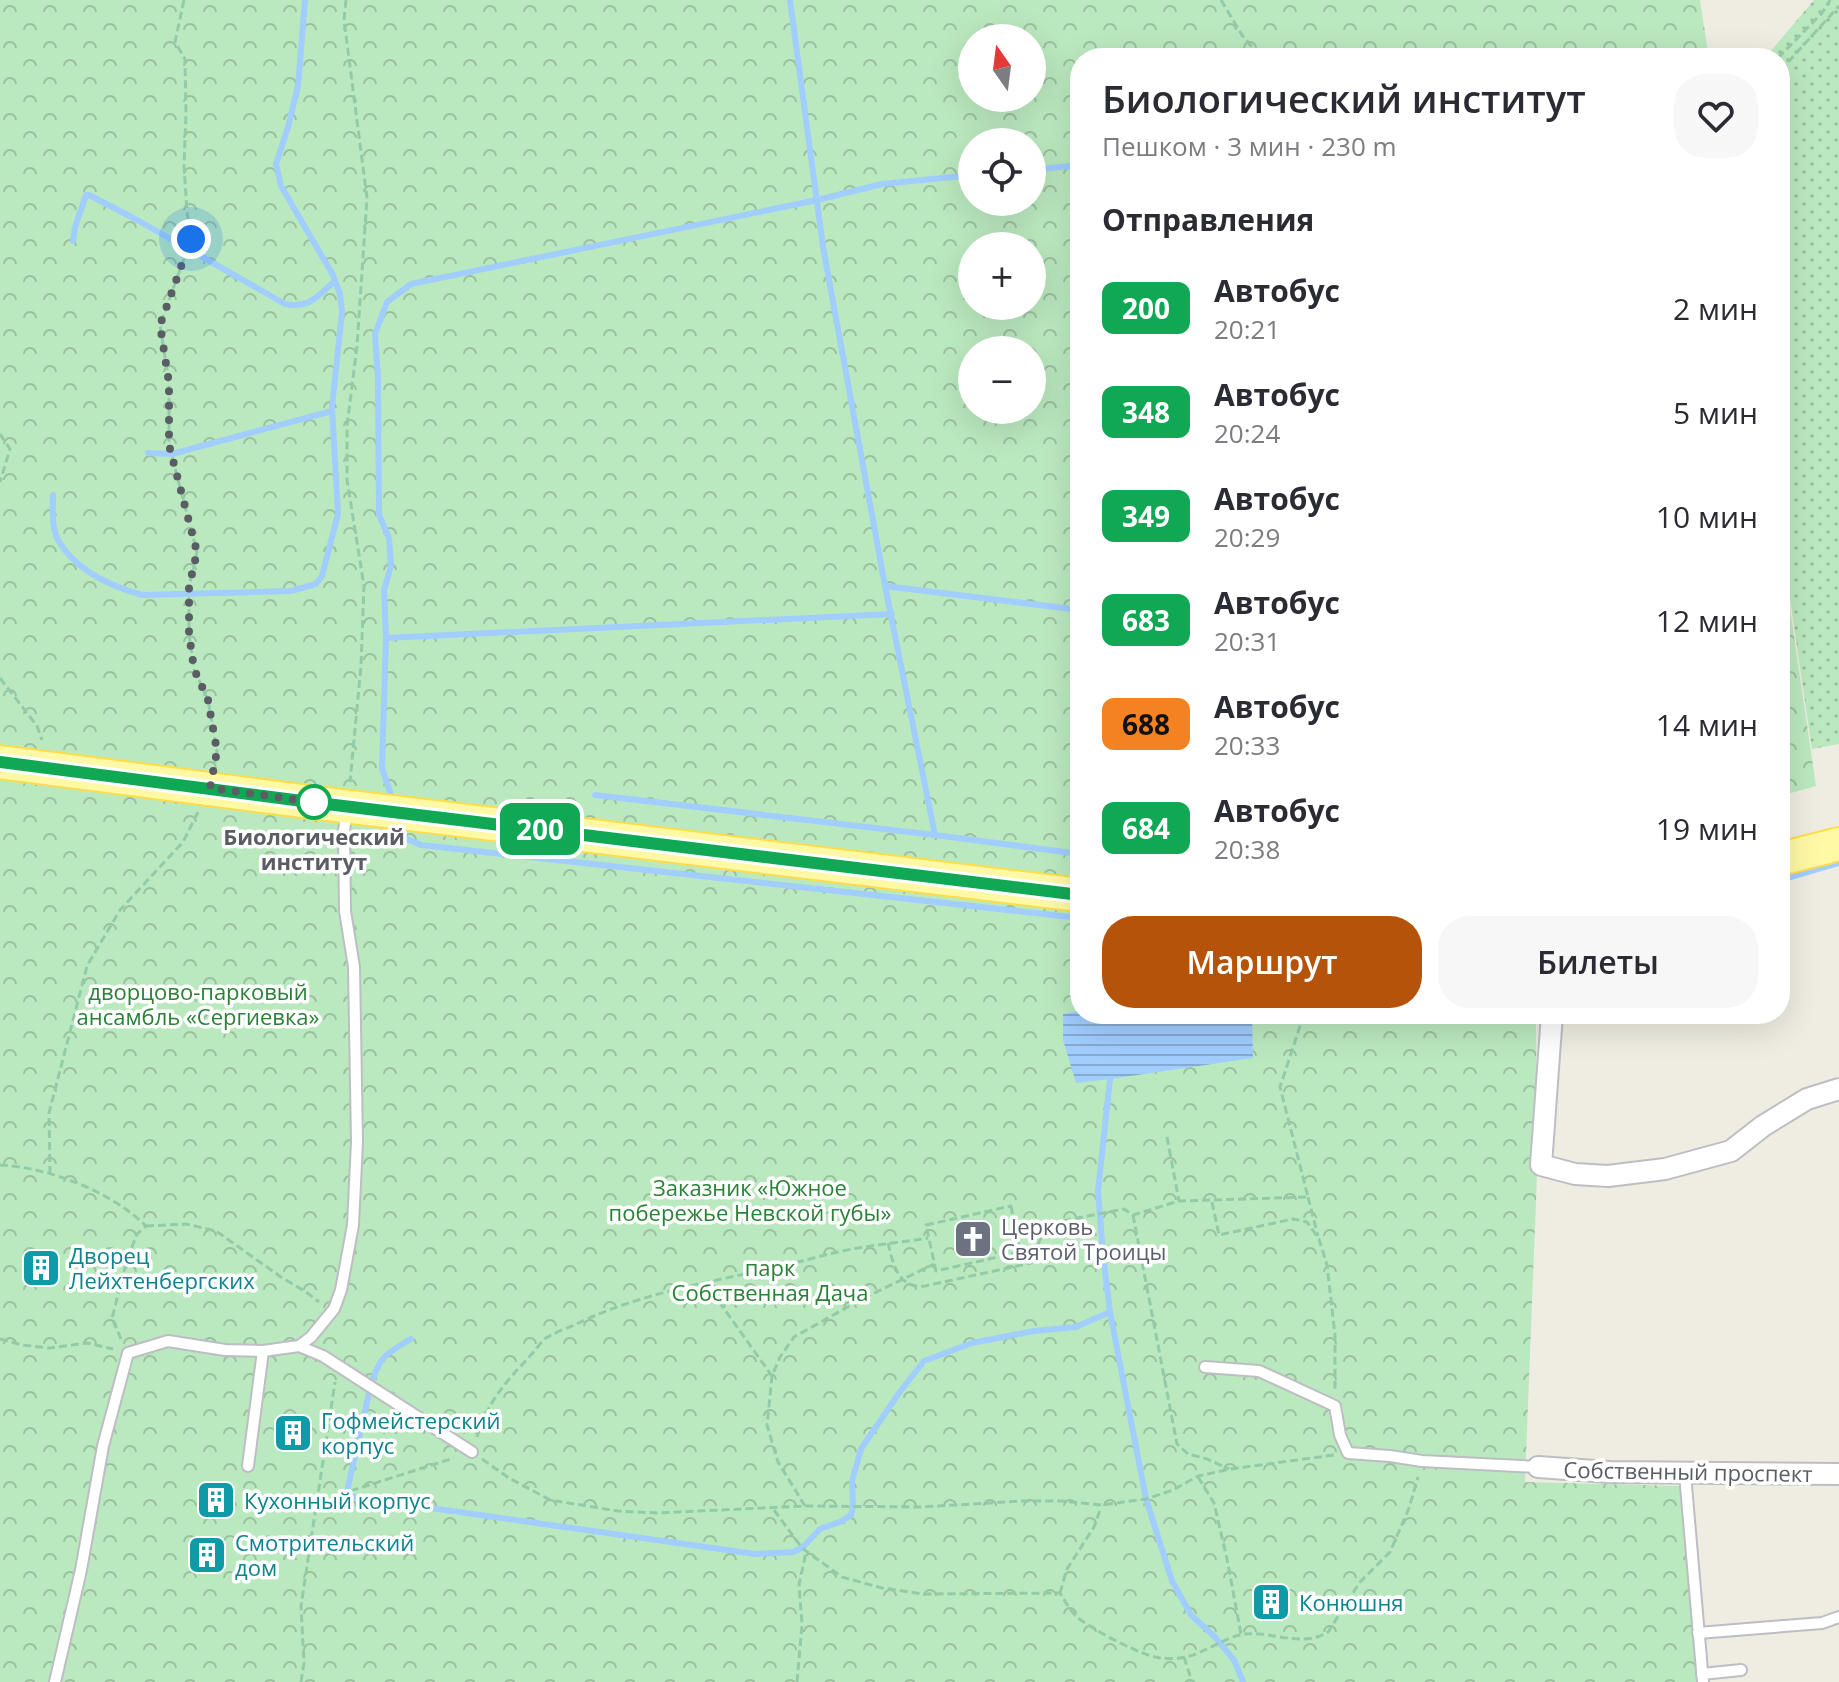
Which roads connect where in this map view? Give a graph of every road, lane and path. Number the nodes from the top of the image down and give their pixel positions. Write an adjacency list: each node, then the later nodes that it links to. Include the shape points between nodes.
1 (184, 0): 14 (path, via 175,42 185,59 184,166 191,239 160,325 169,383 169,445 197,552 189,587 189,634 217,751)
2 (346, 0): 15 (path, via 344,20 367,198 347,426 347,480 364,586)
3 (1221, 0): 6 (path)
4 (1830, 0): 7 (path)
5 (1839, 6): 8 (path)
6 (1253, 48)
7 (1788, 48)
8 (1790, 60)
9 (0, 434): 10 (path, via 10,449)
10 (0, 482)
11 (0, 678): 12 (path)
12 (42, 739)
13 (0, 762): 14 (main road)
14 (210, 788): 15 (main road); 24 (path, via 183,842 120,910 87,966 49,1113)
15 (347, 806): 18 (main road); 38 (lane, via 345,911 354,967 357,1142 353,1225 341,1290)
16 (1839, 844): 17 (main road)
17 (1790, 856)
18 (1070, 894)
19 (1301, 1024): 25 (path, via 1280,1087)
20 (1551, 1024): 21 (street, via 1541,1165 1575,1174 1665,1169 1731,1151 1807,1099)
21 (1839, 1089)
22 (1167, 1137): 26 (path)
23 (0, 1165): 24 (path)
24 (50, 1174): 30 (path, via 94,1191)
25 (1308, 1197): 27 (path); 33 (path)
26 (1179, 1201): 27 (path); 28 (path)
27 (1212, 1201): 33 (path, via 1219,1235 1293,1219 1307,1222)
28 (1133, 1215): 29 (path, via 1124,1209); 52 (path, via 1177,1444 1188,1454)
29 (1046, 1224): 31 (path); 36 (path, via 1031,1263 916,1287)
30 (146, 1226): 38 (path, via 186,1224 216,1231); 42 (path, via 127,1260 112,1318)
31 (1016, 1230): 32 (path, via 1011,1206 926,1225); 35 (path, via 1020,1252 936,1271)
32 (928, 1238): 34 (path); 35 (path)
33 (1319, 1239): 46 (path, via 1335,1335)
34 (888, 1243): 36 (path); 37 (path)
35 (934, 1264): 36 (path)
36 (903, 1279): 45 (path, via 794,1337)
37 (705, 1282): 45 (path); 47 (path, via 634,1301 547,1338 495,1395)
38 (331, 1312): 40 (lane)
39 (0, 1339): 42 (path, via 49,1348 87,1343)
40 (299, 1346): 41 (lane); 43 (lane)
41 (263, 1351): 42 (lane, via 168,1341); 50 (lane)
42 (128, 1353): 68 (lane, via 103,1446)
43 (337, 1366): 47 (lane); 58 (path)
44 (1205, 1367): 46 (lane, via 1259,1371)
45 (772, 1376): 57 (path, via 767,1425 778,1462)
46 (1335, 1406): 48 (lane)
47 (472, 1452): 58 (path); 59 (path, via 550,1500 657,1513)
48 (1348, 1453): 49 (lane); 52 (path)
49 (1422, 1461): 51 (lane); 64 (path, via 1390,1552 1360,1582 1328,1632 1300,1639)
50 (248, 1466)
51 (1538, 1467): 53 (street, Собственный проспект)
52 (1231, 1469): 55 (path)
53 (1685, 1474): 54 (street, Собственный проспект); 63 (lane)
54 (1839, 1474)
55 (1198, 1476): 56 (path, via 1146,1499); 64 (path, via 1214,1503)
56 (1101, 1505): 57 (path, via 1022,1501); 61 (path)
57 (805, 1506): 59 (path)
58 (316, 1507): 69 (path, via 301,1606)
59 (774, 1509): 60 (path)
60 (806, 1552): 61 (path, via 842,1577 882,1588 923,1594); 70 (path, via 799,1585)
61 (1060, 1593): 65 (path, via 1076,1617 1133,1648 1157,1657)
62 (1839, 1617): 63 (lane, via 1822,1623)
63 (1698, 1633): 67 (lane)
64 (1241, 1634): 65 (path)
65 (1184, 1657): 71 (path)
66 (1741, 1670): 67 (lane)
67 (1702, 1678)
68 (55, 1682)
69 (301, 1682)
70 (797, 1682)
71 (1192, 1682)

